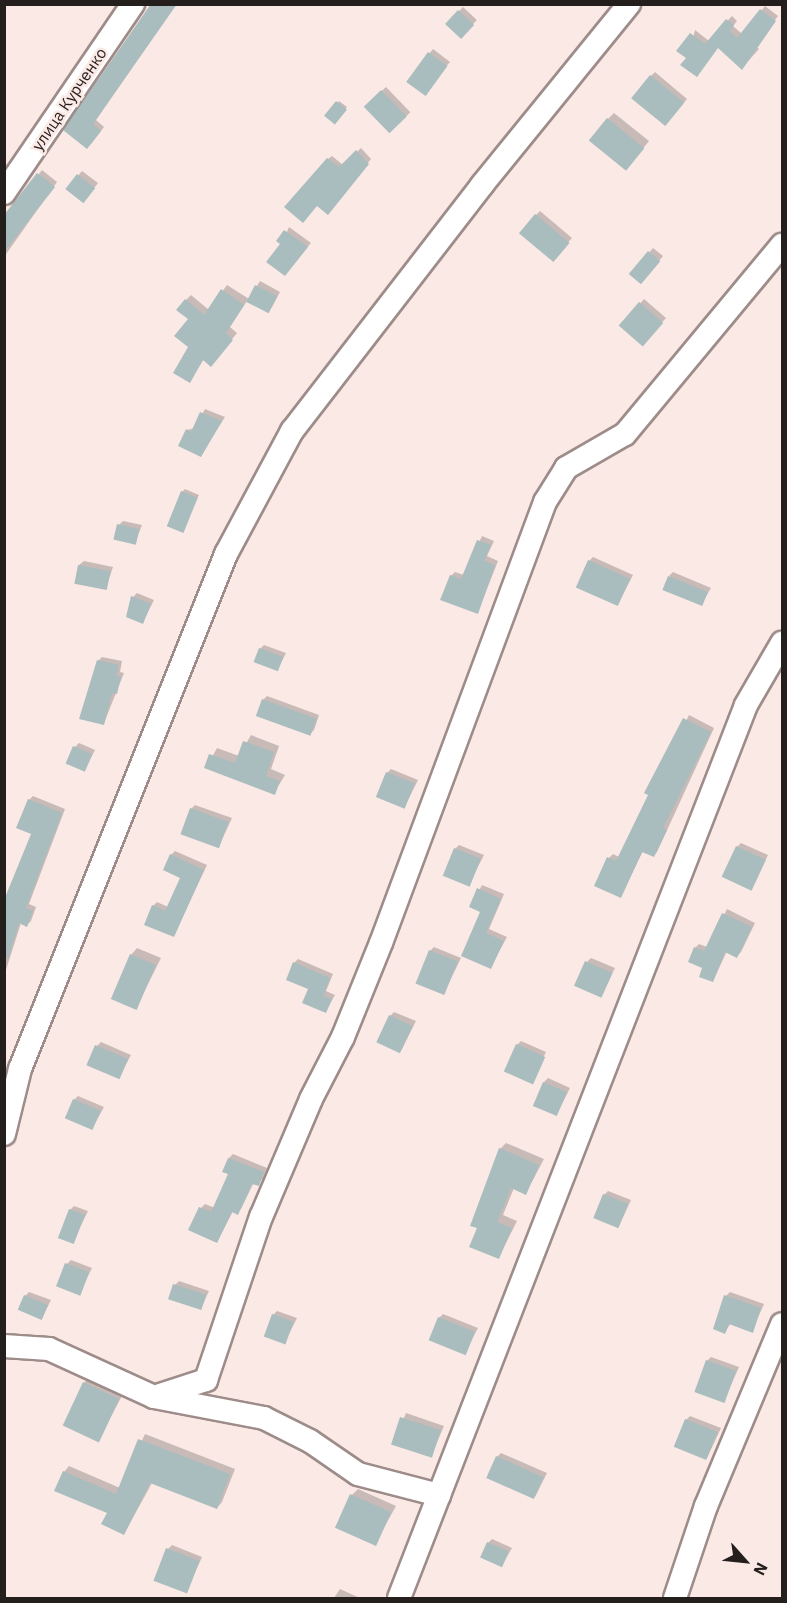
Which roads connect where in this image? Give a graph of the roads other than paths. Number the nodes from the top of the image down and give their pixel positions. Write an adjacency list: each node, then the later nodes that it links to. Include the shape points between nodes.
1 (133, 4): 3 (street, улица Курченко)
2 (629, 4): 6 (street, via 482,184 292,431 221,564 20,1069)
3 (4, 193)
4 (783, 245): 9 (street, via 625,434 567,468 545,502 381,943 261,1217 206,1380)
5 (783, 643): 10 (street, via 741,716)
6 (4, 1134)
7 (783, 1324): 12 (street, via 706,1506)
8 (4, 1346): 9 (street, via 49,1349)
9 (154, 1397): 10 (street, via 264,1418 309,1441 358,1474)
10 (439, 1495): 11 (street)
11 (399, 1599)
12 (675, 1599)

